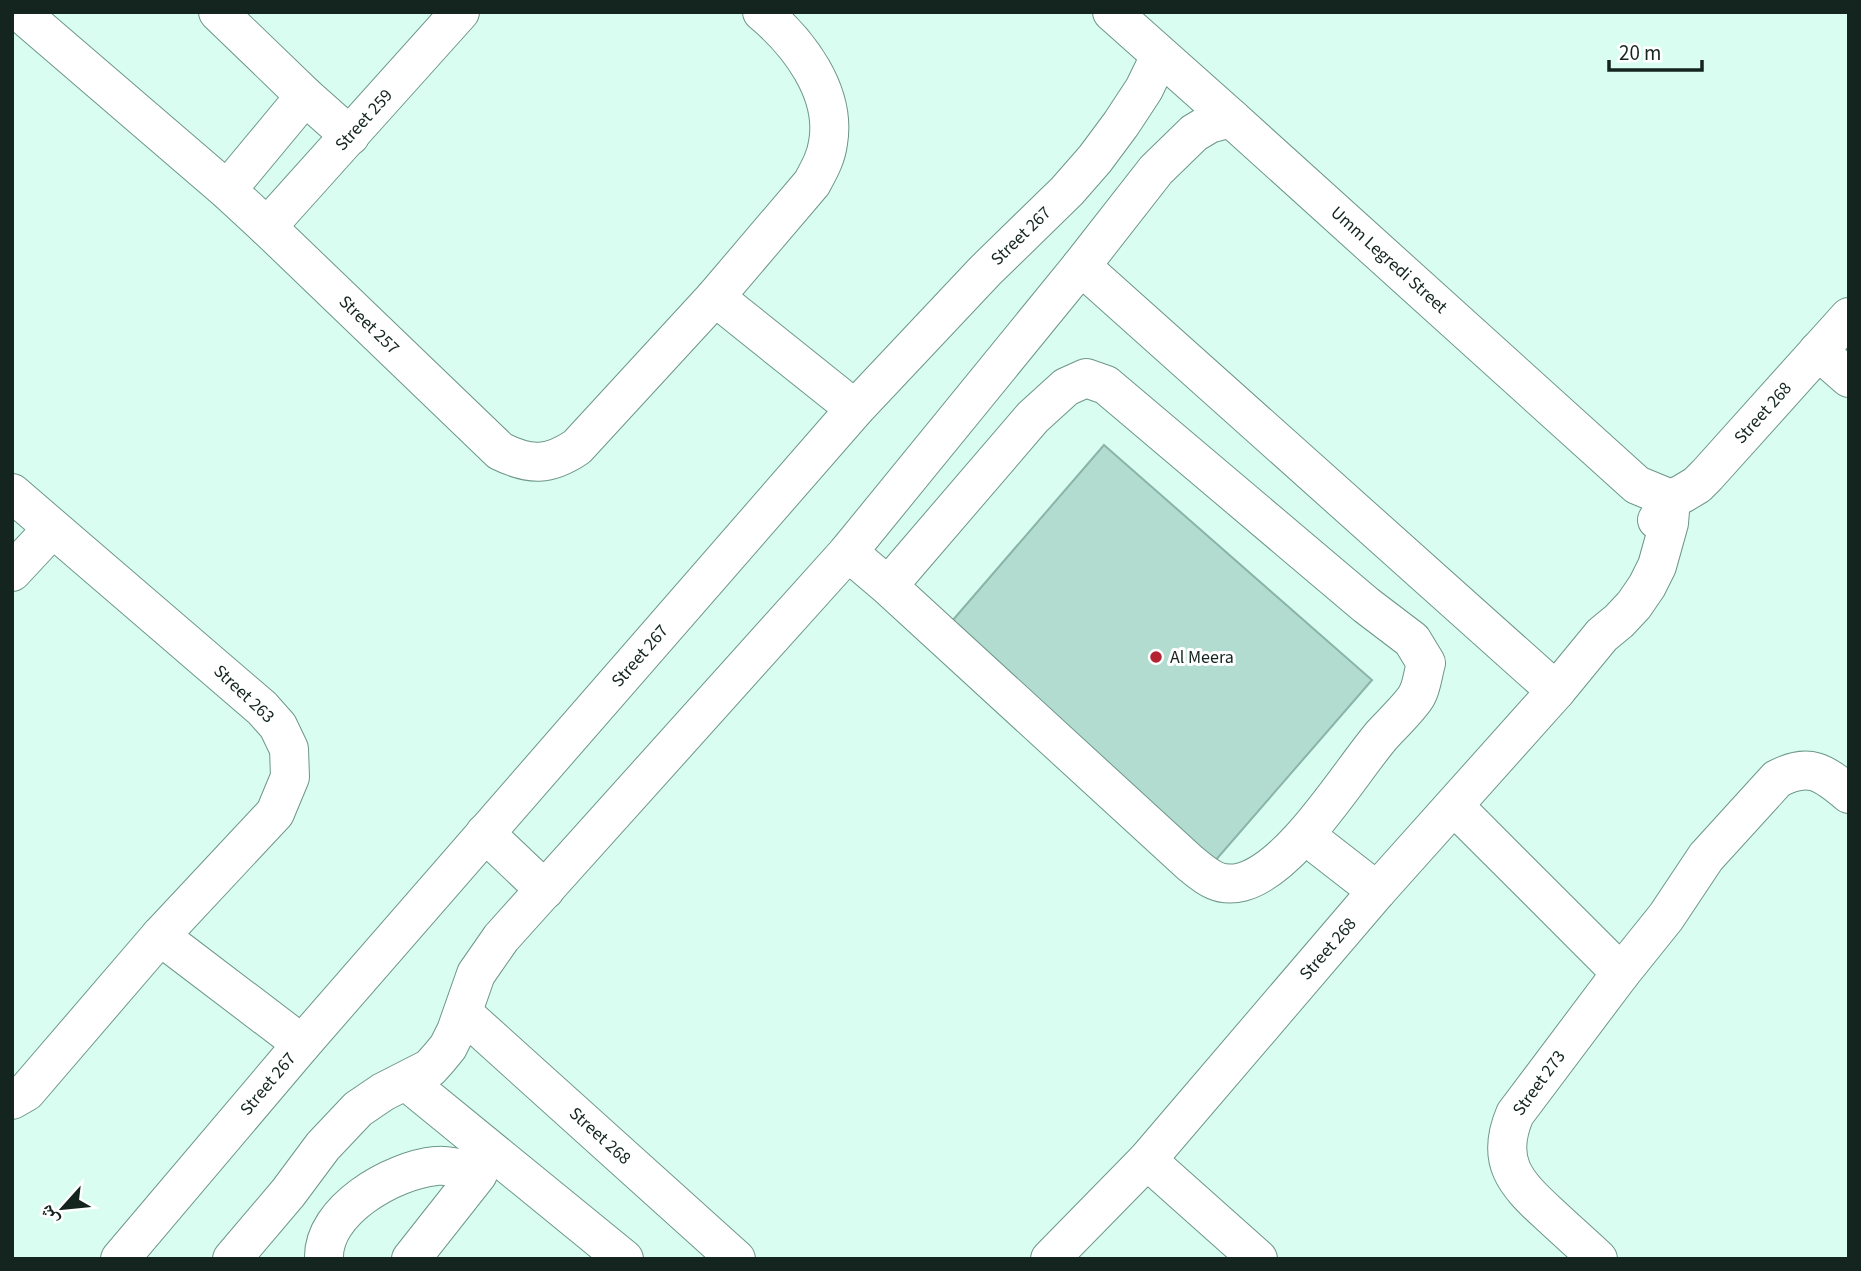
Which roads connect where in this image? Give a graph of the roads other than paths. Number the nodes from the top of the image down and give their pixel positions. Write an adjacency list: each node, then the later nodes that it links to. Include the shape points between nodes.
1 (218, 12): 7 (street)
2 (762, 12): 13 (street, Street 257, via 801,53 814,74 827,108 829,142 812,183)
3 (1112, 12): 6 (street, Umm Legredi Street)
4 (459, 13): 9 (street, Street 259)
5 (26, 14): 10 (street, Street 257)
6 (1160, 56): 8 (street, Umm Legredi Street); 17 (street, Street 267, via 1144,89 1095,159)
7 (305, 96): 9 (street); 10 (street)
8 (1231, 118): 12 (street, via 1194,133 1156,170); 19 (street, Umm Legredi Street, via 1637,485)
9 (350, 136): 11 (street, Street 259)
10 (227, 190): 11 (street, Street 257)
11 (267, 227): 13 (street, Street 257, via 500,451 531,462 564,456 577,447)
12 (1081, 266): 21 (street); 24 (street)
13 (715, 297): 17 (street)
14 (1849, 317): 15 (street, Street 268)
15 (1818, 351): 16 (street); 19 (street, Street 268, via 1707,475)
16 (1849, 378)
17 (855, 409): 27 (street, Street 267)
18 (12, 493): 20 (street, Street 263)
19 (1671, 499): 24 (street, Street 268, via 1669,523 1647,586)
20 (52, 528): 22 (street); 31 (street, Street 263, via 262,708 289,749 290,777 275,813)
21 (848, 552): 23 (street); 29 (street)
22 (12, 572)
23 (888, 586): 28 (street, via 1212,881 1245,881 1271,867); 28 (street, via 1033,417 1066,387 1086,378 1106,385 1412,640 1426,663 1417,695)
24 (1556, 691): 26 (street, Street 268)
25 (1849, 794): 32 (street, Street 273, via 1814,771 1801,770 1777,779 1706,857)
26 (1454, 806): 30 (street, Street 268); 32 (street)
27 (485, 833): 29 (street); 34 (street, Street 267)
28 (1305, 835): 30 (street)
29 (545, 890): 33 (street, via 486,957)
30 (1377, 891): 37 (street, Street 268)
31 (160, 936): 34 (street); 36 (street, Street 263, via 26,1092)
32 (1621, 973): 48 (street, Street 273, via 1515,1114 1506,1143 1510,1166 1521,1186)
33 (463, 1013): 35 (street, via 439,1058); 45 (street, Street 268)
34 (302, 1044): 41 (street, Street 267)
35 (406, 1080): 38 (street); 39 (street, via 358,1109)
36 (12, 1100)
37 (1147, 1160): 46 (street, Street 268); 47 (street)
38 (488, 1164): 40 (street, via 438,1165 381,1184 356,1200); 43 (street); 44 (street)
39 (288, 1193): 40 (street); 42 (street)
40 (329, 1243)
41 (120, 1259)
42 (232, 1259)
43 (411, 1259)
44 (624, 1259)
45 (736, 1259)
46 (1050, 1259)
47 (1258, 1259)
48 (1598, 1259)

